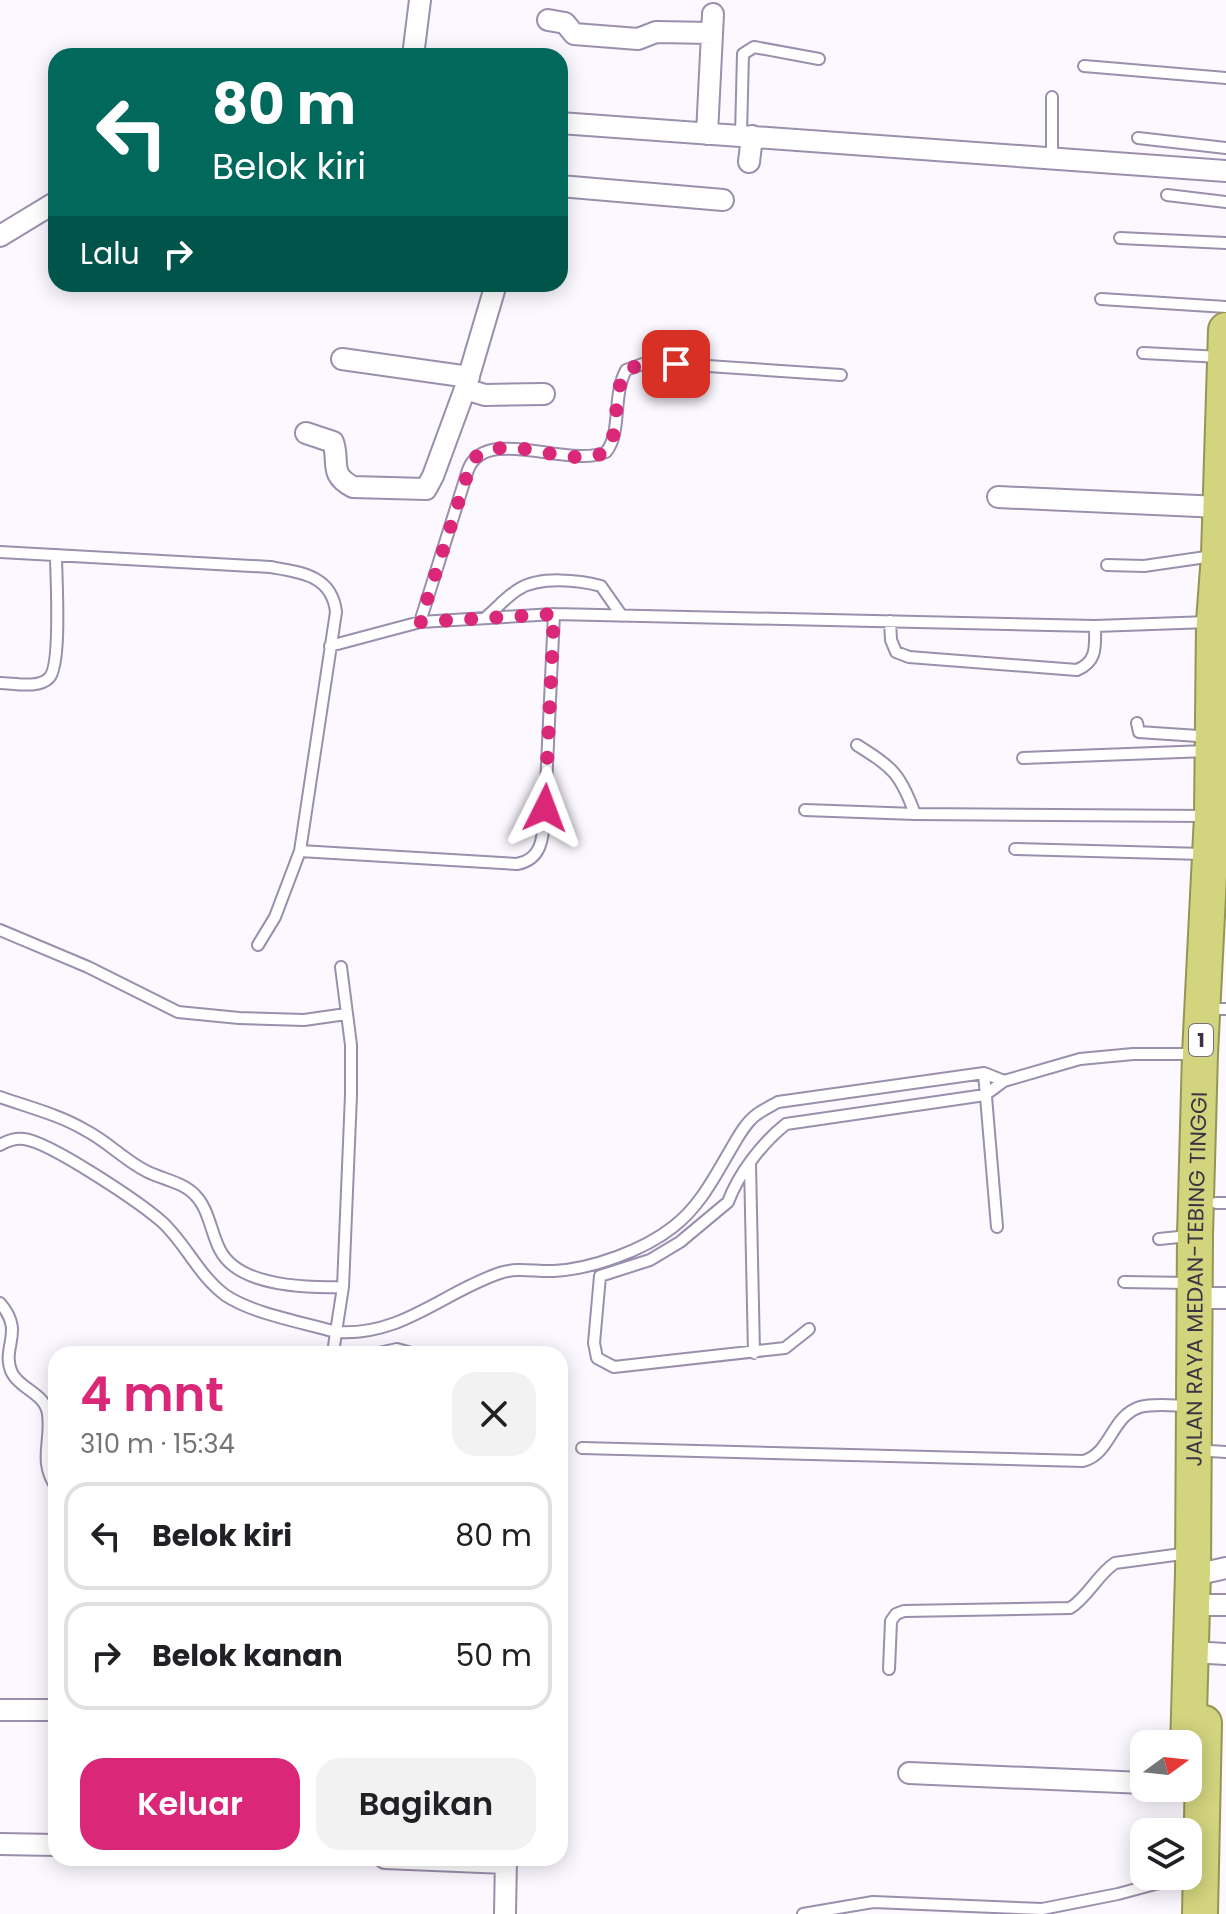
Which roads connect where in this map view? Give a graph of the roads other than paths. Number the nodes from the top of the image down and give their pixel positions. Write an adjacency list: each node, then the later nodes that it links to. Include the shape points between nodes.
1 (420, 0): 3 (street)
2 (548, 20): 9 (street, via 565,23 574,34 638,39 712,23)
3 (414, 48)
4 (819, 59): 10 (lane, via 747,49)
5 (1084, 66): 6 (lane)
6 (1226, 78)
7 (1052, 97): 13 (lane)
8 (568, 124): 9 (street)
9 (707, 134): 10 (street)
10 (746, 135): 13 (street); 14 (street)
11 (1138, 138): 12 (lane)
12 (1226, 148)
13 (1052, 158): 15 (street)
14 (749, 162)
15 (1226, 171)
16 (568, 187): 18 (street)
17 (1167, 195): 19 (lane)
18 (723, 200)
19 (1226, 202)
20 (48, 207): 21 (street)
21 (0, 236)
22 (1120, 238): 23 (lane)
23 (1226, 243)
24 (494, 292): 31 (street)
25 (1101, 299): 26 (lane)
26 (1226, 307)
27 (1225, 344): 28 (lane); 35 (highway, JALAN RAYA MEDAN-TEBING TINGGI / 1)
28 (1143, 353)
29 (342, 359): 31 (street)
30 (841, 375): 44 (lane, via 648,362 626,370 621,379 613,441 606,452 589,457 496,448 480,453 468,470)
31 (467, 383): 32 (street, via 485,395); 33 (street, via 433,476 422,491 349,485 334,465 333,442)
32 (544, 394)
33 (306, 433)
34 (998, 497): 35 (street)
35 (1220, 507): 38 (highway, JALAN RAYA MEDAN-TEBING TINGGI / 1)
36 (0, 552): 37 (lane)
37 (56, 555): 47 (lane, via 302,572 319,578 335,601); 48 (lane, via 56,660 50,677 40,684)
38 (1219, 555): 39 (lane, via 1144,566); 45 (highway, JALAN RAYA MEDAN-TEBING TINGGI / 1)
39 (1107, 565)
40 (554, 614): 41 (lane); 42 (lane); 57 (lane, via 543,835 537,855 517,864)
41 (622, 616): 42 (lane, via 601,586 547,581 518,589); 43 (lane)
42 (485, 618): 44 (lane)
43 (890, 621): 46 (lane); 46 (lane, via 896,652 909,657 1077,670 1095,655)
44 (420, 622): 47 (lane)
45 (1214, 622): 46 (lane); 51 (highway, JALAN RAYA MEDAN-TEBING TINGGI / 1)
46 (1095, 626)
47 (330, 646): 57 (lane)
48 (0, 683)
49 (1137, 723): 51 (lane, via 1139,732 1201,738)
50 (857, 745): 54 (lane, via 897,774)
51 (1208, 751): 52 (lane); 55 (highway, JALAN RAYA MEDAN-TEBING TINGGI / 1)
52 (1023, 758)
53 (805, 810): 54 (lane)
54 (915, 814): 55 (lane)
55 (1212, 816): 58 (highway, JALAN RAYA MEDAN-TEBING TINGGI / 1)
56 (1015, 849): 58 (lane, via 1173,855)
57 (300, 851): 60 (lane, via 275,917)
58 (1218, 864): 62 (highway, JALAN RAYA MEDAN-TEBING TINGGI / 1); 64 (highway, JALAN RAYA MEDAN-TEBING TINGGI / 1)
59 (0, 930): 63 (lane, via 178,1012 304,1020)
60 (258, 945)
61 (341, 967): 63 (lane)
62 (1223, 1009): 73 (highway, JALAN RAYA MEDAN-TEBING TINGGI / 1)
63 (346, 1014): 78 (lane, via 351,1095)
64 (1200, 1054): 66 (lane, via 1080,1059); 75 (highway, JALAN RAYA MEDAN-TEBING TINGGI / 1)
65 (984, 1073): 66 (lane); 67 (lane); 69 (lane)
66 (1004, 1081): 67 (lane)
67 (985, 1095): 70 (lane); 74 (lane)
68 (0, 1097): 78 (lane, via 84,1129 144,1170 195,1194 221,1254 240,1270 307,1288)
69 (778, 1102): 70 (lane); 82 (lane, via 739,1134 698,1203 673,1227 622,1254 579,1268 503,1272 410,1319)
70 (786, 1124): 72 (lane)
71 (0, 1145): 82 (lane, via 14,1139 30,1141 135,1201 163,1222 207,1279 243,1305)
72 (750, 1164): 84 (lane); 84 (lane, via 728,1202 680,1242 650,1260 600,1276 594,1343 597,1358 614,1367)
73 (1221, 1203): 79 (highway, JALAN RAYA MEDAN-TEBING TINGGI / 1)
74 (997, 1227)
75 (1195, 1235): 76 (lane); 79 (highway, JALAN RAYA MEDAN-TEBING TINGGI / 1)
76 (1159, 1239)
77 (1124, 1282): 79 (lane)
78 (343, 1287): 82 (lane)
79 (1211, 1293): 85 (highway, JALAN RAYA MEDAN-TEBING TINGGI / 1); 89 (highway, JALAN RAYA MEDAN-TEBING TINGGI / 1)
80 (0, 1303): 86 (lane, via 13,1324 8,1359 12,1372 44,1403)
81 (809, 1329): 84 (lane, via 785,1348)
82 (336, 1332): 83 (lane)
83 (334, 1346)
84 (754, 1353)
85 (1194, 1406): 88 (lane, via 1143,1406 1128,1412 1098,1454 1083,1461); 91 (highway, JALAN RAYA MEDAN-TEBING TINGGI / 1)
86 (48, 1415)
87 (48, 1415): 90 (lane)
88 (582, 1448)
89 (1218, 1451): 91 (highway, JALAN RAYA MEDAN-TEBING TINGGI / 1)
90 (48, 1473)
91 (1212, 1580): 92 (highway, JALAN RAYA MEDAN-TEBING TINGGI / 1); 92 (highway, JALAN RAYA MEDAN-TEBING TINGGI / 1); 93 (lane, via 1115,1563 1070,1608 904,1611 891,1621)
92 (1208, 1653): 96 (highway, JALAN RAYA MEDAN-TEBING TINGGI / 1); 99 (highway, JALAN RAYA MEDAN-TEBING TINGGI / 1)
93 (889, 1669)
94 (0, 1710): 95 (street)
95 (48, 1710)
96 (1192, 1730)
97 (909, 1773): 98 (street)
98 (1130, 1782)
99 (1202, 1785)
100 (1202, 1802): 109 (highway, JALAN RAYA MEDAN-TEBING TINGGI / 1)
101 (0, 1844): 102 (street)
102 (48, 1845)
103 (506, 1866): 106 (street)
104 (1133, 1890): 107 (lane, via 1042,1909 873,1902)
105 (1184, 1890): 108 (highway)
106 (505, 1914)
107 (803, 1914)
108 (1183, 1914)
109 (1200, 1914)

